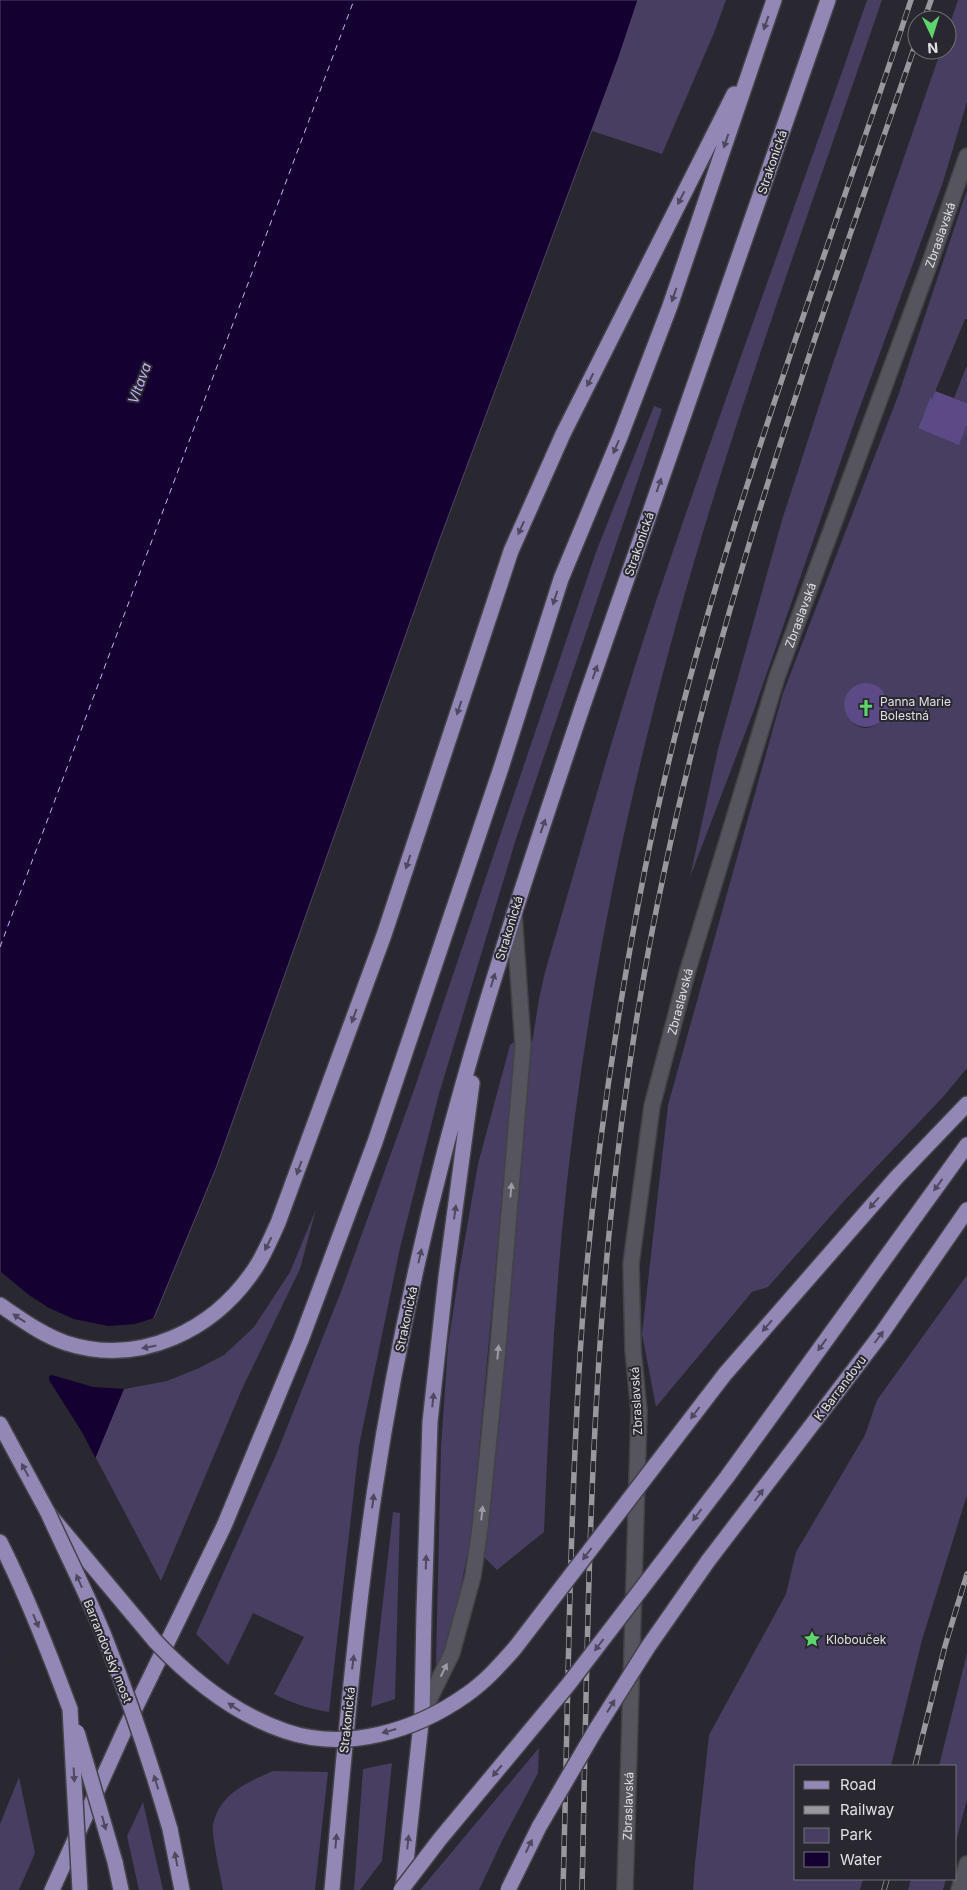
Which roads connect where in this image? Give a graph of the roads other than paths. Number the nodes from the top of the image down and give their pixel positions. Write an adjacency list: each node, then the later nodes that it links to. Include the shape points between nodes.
1 (774, 0): 3 (main road, one-way to 3)
2 (828, 0): 5 (main road, Strakonická, one-way to 2)
3 (758, 45): 10 (main road, one-way to 10, via 563,434 511,551 384,935 287,1199 256,1267 220,1308 201,1323 181,1336 136,1349 89,1349 65,1343 37,1330); 17 (main road, one-way to 17, via 670,306 561,580 375,1142 301,1340 224,1526 126,1727)
4 (967, 156): 24 (street, Zbraslavská, via 778,677 687,972 652,1106 631,1264 633,1350 639,1410)
5 (514, 911): 6 (main road, Strakonická, one-way to 5); 15 (street, one-way to 5, via 452,1653 473,1576 480,1528 523,1045)
6 (479, 1027): 15 (main road, one-way to 6, via 430,1422); 21 (main road, Strakonická, one-way to 6, via 349,1698 374,1492 389,1402 444,1153)
7 (967, 1104): 12 (main road, one-way to 12, bridge, via 896,1178 725,1374 515,1648 467,1695 438,1713 376,1735 336,1740 287,1732 264,1723 239,1710 175,1662)
8 (967, 1145): 22 (main road, one-way to 22, bridge, via 727,1477 568,1685 440,1839)
9 (967, 1210): 23 (main road, K Barrandovu, one-way to 9, bridge, via 539,1827 648,1648 708,1561 882,1333)
10 (0, 1305)
11 (0, 1424): 12 (main road, Barrandovský most, one-way to 11)
12 (48, 1513): 20 (main road, Barrandovský most, one-way to 12, bridge, via 170,1828 124,1686)
13 (0, 1542): 14 (main road, one-way to 14, via 17,1576)
14 (70, 1709): 18 (main road, one-way to 18, bridge); 19 (main road, one-way to 19, bridge)
15 (422, 1714): 22 (main road, one-way to 15)
16 (967, 1864): 25 (street)
17 (52, 1890)
18 (80, 1890)
19 (121, 1890)
20 (182, 1890)
21 (332, 1890)
22 (402, 1890)
23 (508, 1890)
24 (625, 1890)
25 (959, 1890)

